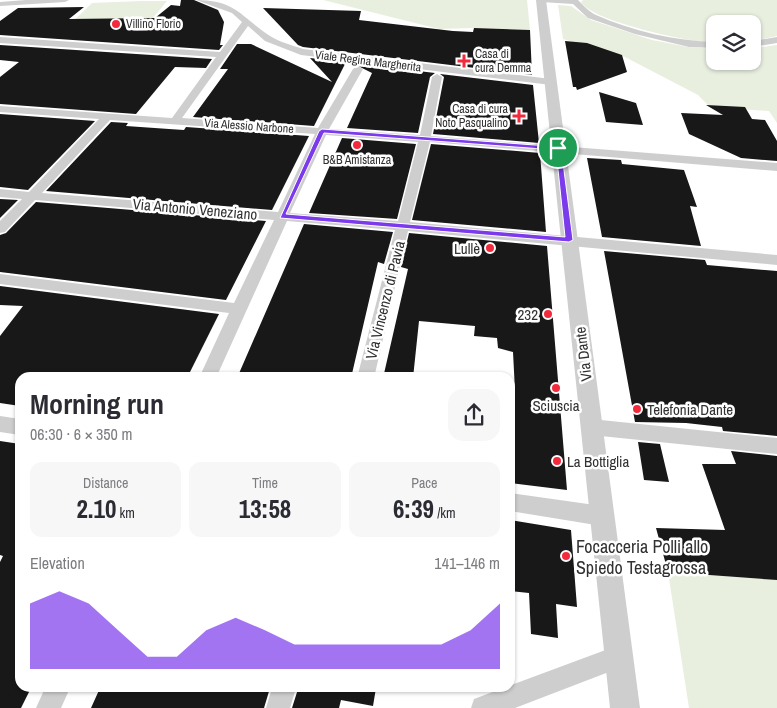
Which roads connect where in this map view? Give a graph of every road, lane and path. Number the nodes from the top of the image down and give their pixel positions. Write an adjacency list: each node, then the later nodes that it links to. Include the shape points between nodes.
1 (65, 0): 5 (street)
2 (200, 0): 8 (street, Viale Regina Margherita, via 224,6)
3 (541, 0): 4 (street); 16 (street, Via Dante)
4 (576, 1): 12 (street, via 591,16 638,32)
5 (13, 3): 6 (street); 7 (street)
6 (0, 4)
7 (0, 13)
8 (247, 21): 13 (street); 16 (street, Viale Regina Margherita, via 268,39 301,52)
9 (0, 40): 13 (street)
10 (777, 40): 11 (street)
11 (761, 43)
12 (706, 45)
13 (222, 55): 19 (street)
14 (358, 69): 20 (street)
15 (437, 77): 21 (street, Via Vincenzo di Pavia)
16 (551, 82): 22 (street, Via Dante)
17 (0, 109): 18 (street, Via Alessio Narbone)
18 (107, 116): 19 (street, Via Alessio Narbone); 25 (street)
19 (175, 121): 20 (street, Via Alessio Narbone)
20 (322, 131): 21 (street, Via Alessio Narbone); 26 (street)
21 (425, 138): 22 (street, Via Alessio Narbone); 27 (street, Via Vincenzo di Pavia)
22 (558, 148): 23 (street); 29 (street, Via Dante)
23 (777, 167)
24 (0, 193): 25 (street, Via Antonio Veneziano)
25 (32, 195): 26 (street, Via Antonio Veneziano); 28 (street)
26 (282, 216): 27 (street, Via Antonio Veneziano); 32 (street)
27 (404, 226): 29 (street, Via Antonio Veneziano); 34 (street, Via Vincenzo di Pavia)
28 (0, 229)
29 (569, 240): 30 (street); 37 (street, Via Dante)
30 (777, 260)
31 (0, 279): 32 (street)
32 (239, 310): 33 (street)
33 (210, 372)
34 (367, 372)
35 (0, 424): 36 (street)
36 (15, 427)
37 (591, 427): 38 (street); 40 (street, Via Dante)
38 (777, 446)
39 (515, 503): 40 (street)
40 (602, 516): 41 (street, Via Dante)
41 (619, 657): 46 (street); 47 (street, Via Dante)
42 (56, 692): 44 (street)
43 (283, 692): 45 (street)
44 (48, 708)
45 (278, 708)
46 (483, 708)
47 (625, 708)

